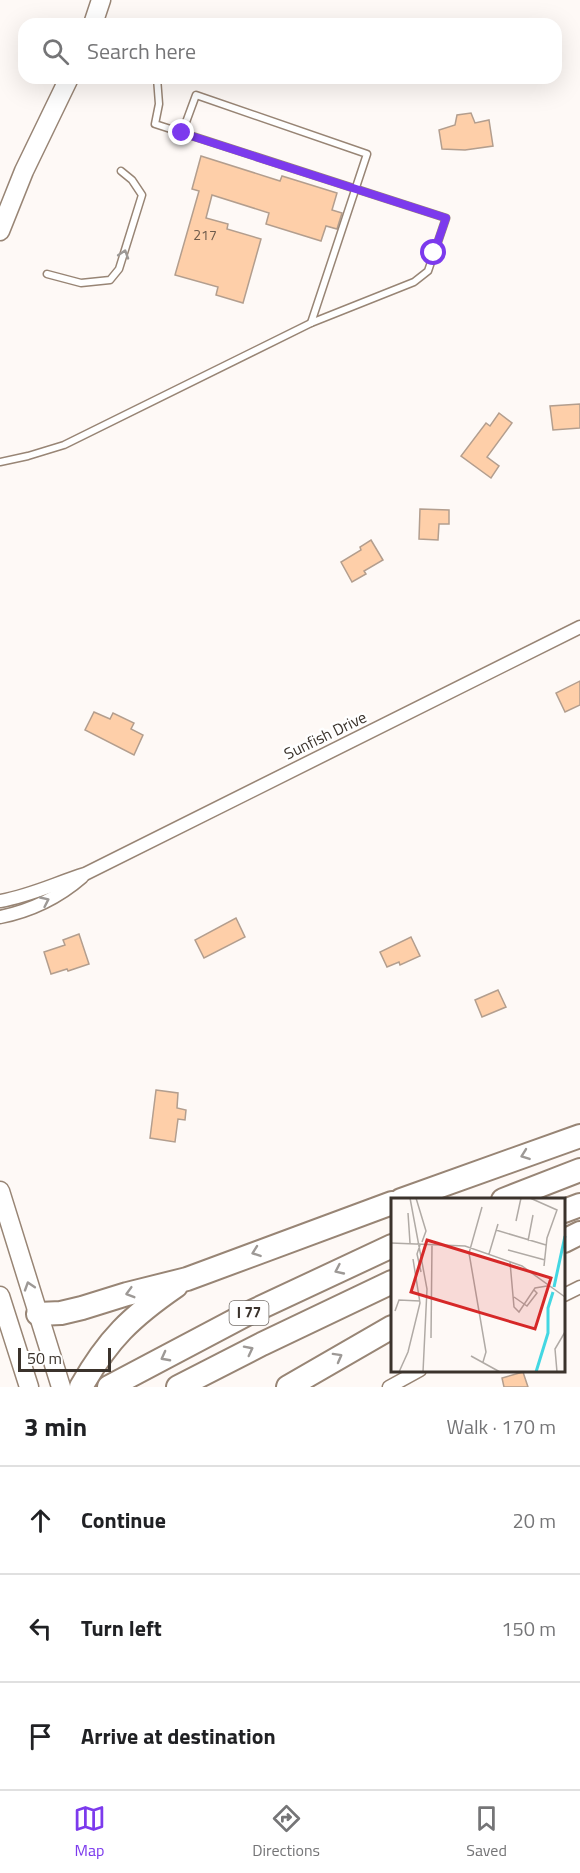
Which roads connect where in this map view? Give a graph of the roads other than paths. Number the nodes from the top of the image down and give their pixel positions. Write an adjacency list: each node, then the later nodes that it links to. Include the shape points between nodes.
1 (66, 84): 6 (main road)
2 (157, 84): 3 (lane, via 155,124)
3 (182, 133): 5 (lane); 5 (lane, via 196,95 367,154)
4 (121, 171): 7 (lane, one-way to 4, via 81,283 110,280 119,269 142,195)
5 (356, 189): 8 (lane); 8 (lane, via 446,218 428,271 414,282)
6 (0, 231)
7 (47, 274)
8 (311, 323): 9 (lane, via 64,445)
9 (0, 462)
10 (580, 627): 11 (street, Sunfish Drive)
11 (85, 874): 12 (street, Sunfish Drive); 13 (street, Sunfish Drive, one-way to 11, via 66,891)
12 (0, 901)
13 (0, 917)
14 (580, 1136): 17 (highway, one-way to 17)
15 (580, 1170): 18 (highway)
16 (0, 1191): 30 (main road, one-way to 16)
17 (407, 1198)
18 (507, 1198)
19 (391, 1204): 25 (highway, one-way to 25)
20 (580, 1205): 21 (highway)
21 (565, 1211)
22 (580, 1233): 23 (highway)
23 (565, 1240)
24 (391, 1247): 35 (highway, I 77, one-way to 35, via 247,1314)
25 (187, 1279): 30 (highway, one-way to 30, via 61,1313); 33 (highway, via 139,1312 96,1362)
26 (391, 1283): 36 (highway, I 77, one-way to 26)
27 (580, 1287): 28 (street)
28 (565, 1294)
29 (0, 1296): 34 (main road)
30 (38, 1314): 33 (main road)
31 (391, 1328): 37 (highway, one-way to 31)
32 (418, 1372): 38 (street)
33 (67, 1385)
34 (29, 1387)
35 (109, 1387)
36 (178, 1387)
37 (288, 1387)
38 (389, 1387)

